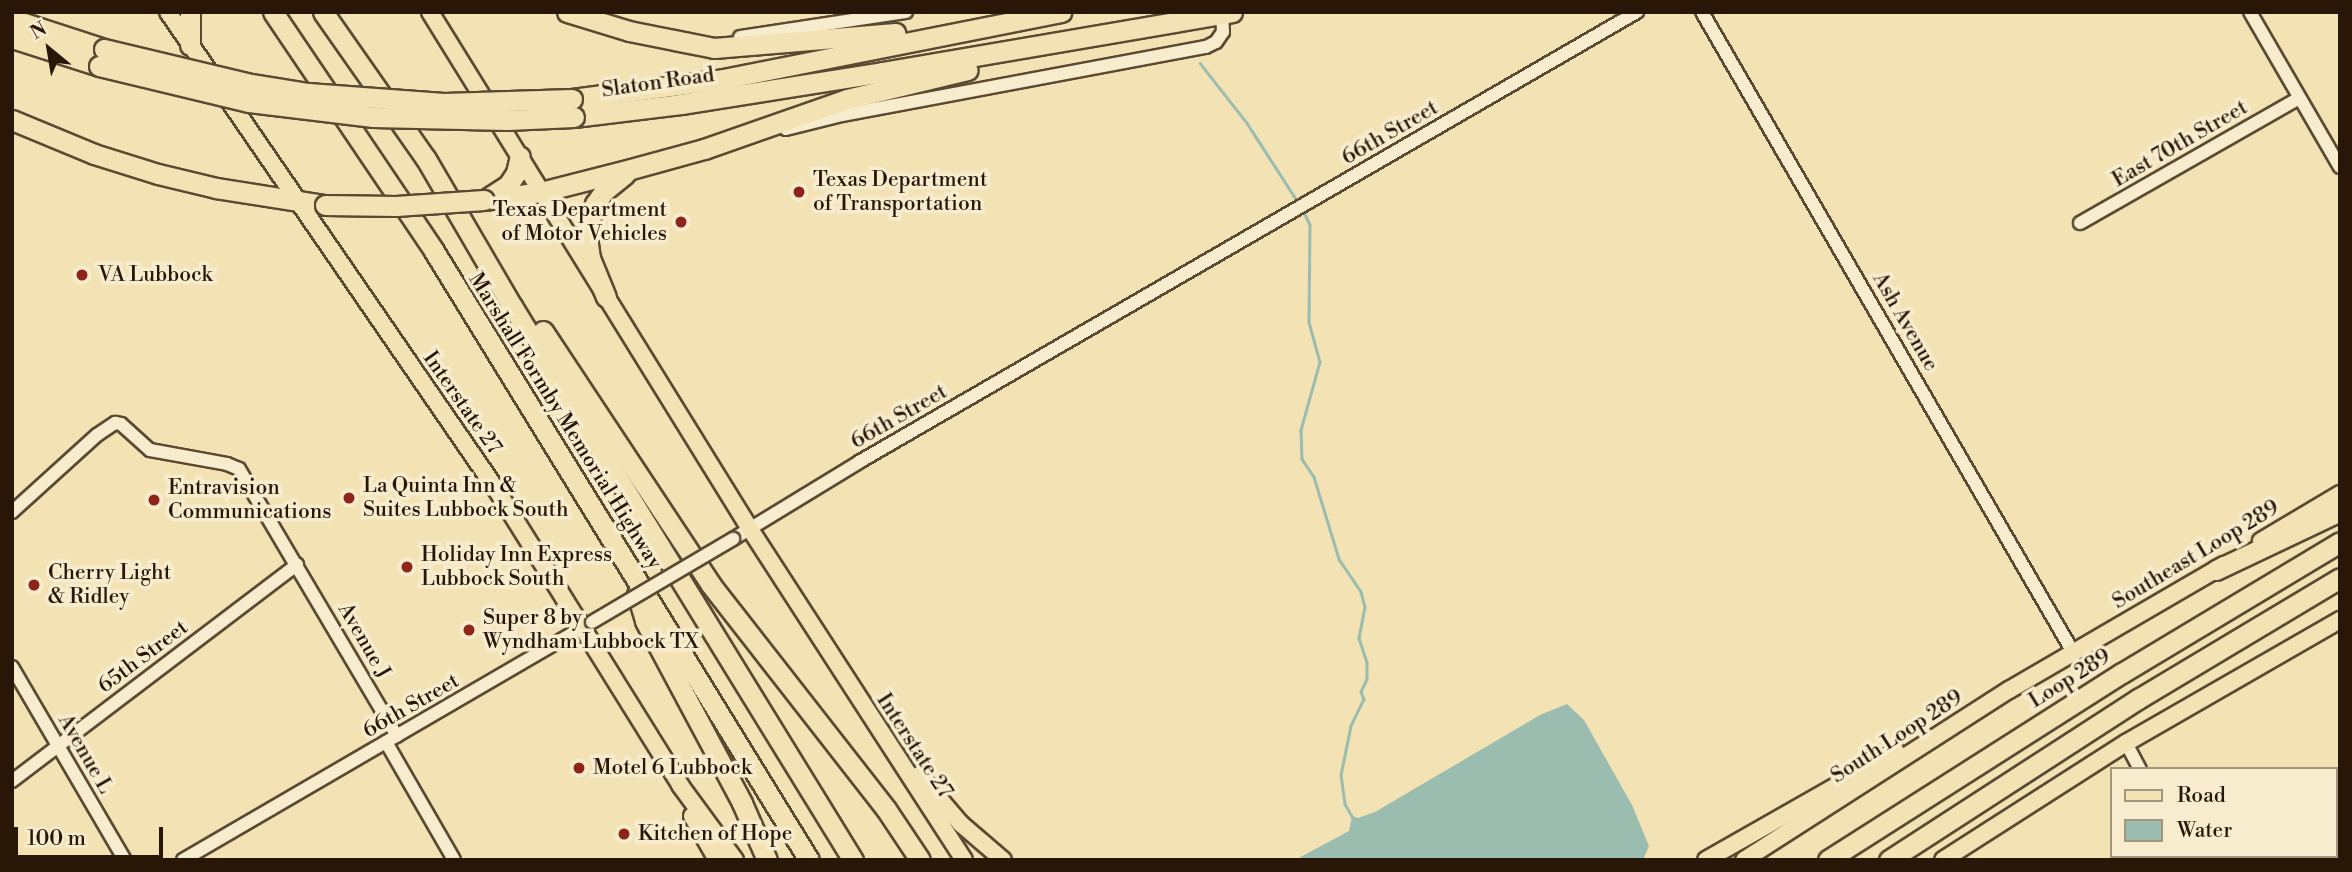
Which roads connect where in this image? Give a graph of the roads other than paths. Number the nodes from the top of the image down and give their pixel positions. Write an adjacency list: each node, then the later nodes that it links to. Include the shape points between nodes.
1 (168, 12): 19 (main road, Interstate 27)
2 (191, 12): 19 (highway)
3 (273, 12): 40 (highway, Marshall Formby Memorial Highway, via 434,251)
4 (323, 12): 26 (highway, Marshall Formby Memorial Highway)
5 (430, 12): 25 (main road, Interstate 27)
6 (567, 12): 18 (highway)
7 (906, 12): 12 (street, Slaton Road)
8 (1061, 12): 15 (highway, Slaton Road)
9 (1637, 12): 37 (street, 66th Street)
10 (1702, 12): 46 (street, Ash Avenue)
11 (2250, 12): 21 (street)
12 (891, 13): 18 (street, Slaton Road)
13 (1225, 13): 16 (highway, Slaton Road); 24 (street, Slaton Road, via 1223,32 1206,47 842,115)
14 (12, 19): 20 (highway)
15 (986, 26): 18 (highway, via 714,48); 22 (highway, Slaton Road)
16 (1111, 33): 22 (highway, Slaton Road, via 694,102); 24 (highway, via 846,99)
17 (12, 38): 20 (highway)
18 (684, 42)
19 (190, 45): 31 (main road, Interstate 27)
20 (101, 58): 22 (highway, Slaton Road, bridge, via 249,102 347,115 446,121)
21 (2299, 98): 27 (street); 32 (street, East 70th Street)
22 (573, 108)
23 (12, 120): 31 (highway, via 94,155 158,174)
24 (704, 149): 28 (highway)
25 (520, 156): 29 (main road, Interstate 27); 30 (highway, via 508,186)
26 (426, 159): 62 (highway, Marshall Formby Memorial Highway); 63 (highway, via 711,585 886,808)
27 (2340, 167)
28 (631, 169): 29 (highway); 33 (highway, via 604,191 586,230 590,258)
29 (541, 192): 30 (highway); 33 (main road, Interstate 27)
30 (484, 201): 31 (highway, bridge, via 396,206)
31 (298, 202): 45 (main road, Interstate 27)
32 (2080, 223)
33 (606, 297): 37 (main road, Interstate 27)
34 (2340, 494): 41 (main road, Southeast Loop 289)
35 (2340, 511): 41 (highway)
36 (12, 512): 39 (street, Avenue J, via 97,435 121,424 150,450 239,470)
37 (750, 529): 43 (main road, Interstate 27); 45 (street, 66th Street, bridge)
38 (2340, 542): 68 (highway, Loop 289)
39 (297, 565): 49 (street, Avenue J); 51 (street, 65th Street)
40 (630, 570): 60 (highway, via 645,621 742,803); 61 (highway, Marshall Formby Memorial Highway)
41 (2216, 570): 46 (main road, Southeast Loop 289)
42 (2340, 578): 69 (highway, via 2138,699)
43 (806, 618): 64 (main road, Interstate 27); 65 (main road, via 936,797)
44 (2340, 620): 50 (main road)
45 (587, 625): 49 (street, 66th Street); 52 (main road, Interstate 27)
46 (2074, 652): 48 (main road, South Loop 289)
47 (12, 667): 51 (street, Avenue L)
48 (2008, 690): 66 (main road); 67 (main road, South Loop 289)
49 (392, 739): 56 (street, 66th Street); 57 (street, Avenue J)
50 (2126, 743): 53 (street); 70 (main road)
51 (58, 746): 54 (street, 65th Street); 55 (street, Avenue L)
52 (668, 767): 58 (main road); 59 (main road, Interstate 27)
53 (2139, 767)
54 (12, 781)
55 (125, 860)
56 (183, 860)
57 (454, 860)
58 (717, 860)
59 (735, 860)
60 (767, 860)
61 (809, 860)
62 (853, 860)
63 (920, 860)
64 (964, 860)
65 (1003, 860)
66 (1706, 860)
67 (1744, 860)
68 (1828, 860)
69 (1889, 860)
70 (1943, 860)

